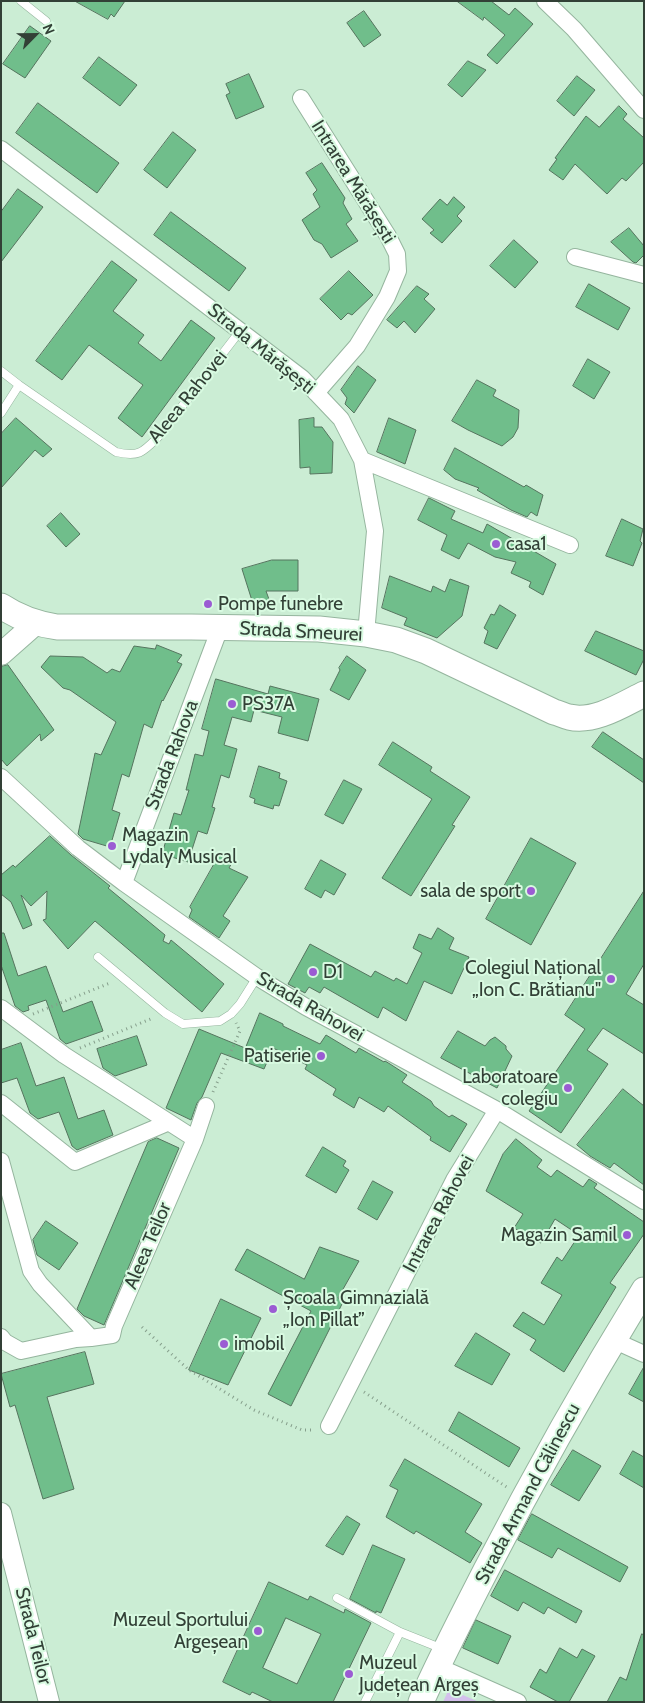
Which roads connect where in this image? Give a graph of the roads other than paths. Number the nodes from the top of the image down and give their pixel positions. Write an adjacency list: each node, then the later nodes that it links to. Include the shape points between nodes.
1 (21, 1): 3 (lane)
2 (545, 1): 5 (street, via 574,29)
3 (46, 21)
4 (301, 98): 12 (street, Intrarea Mărășești, via 388,236 397,254 398,271 387,297 357,346)
5 (644, 110)
6 (1, 149): 9 (street, Strada Mărășești)
7 (575, 257): 8 (street)
8 (644, 275)
9 (240, 331): 11 (lane, Aleea Rahovei, via 160,435 146,449 131,456 116,452); 12 (street, Strada Mărășești, via 302,378)
10 (1, 371): 11 (lane)
11 (19, 385): 13 (lane)
12 (316, 393): 14 (street, Strada Mărășești, via 341,419)
13 (1, 413)
14 (362, 460): 15 (street); 19 (street, Strada Mărășești, via 375,531)
15 (570, 545)
16 (1, 606): 17 (main road, Strada Smeurei)
17 (35, 624): 18 (main road, Strada Smeurei, via 78,628); 20 (main road)
18 (220, 628): 19 (main road, Strada Smeurei, via 319,629); 23 (street, Strada Rahova)
19 (366, 634): 21 (main road, Strada Smeurei, via 426,651 570,718 600,714)
20 (1, 654)
21 (644, 694)
22 (1, 777): 23 (street, Strada Rahovei, via 78,848)
23 (124, 883): 25 (street, Strada Rahovei)
24 (98, 957): 25 (lane, via 183,1024 220,1021 240,1004)
25 (257, 977): 29 (street, Strada Rahovei)
26 (1, 1008): 30 (street)
27 (1, 1102): 30 (street, via 75,1162)
28 (206, 1106): 31 (street, Aleea Teilor)
29 (497, 1110): 33 (street, Strada Rahovei); 39 (street, Intrarea Rahovei, via 454,1180)
30 (167, 1123): 31 (street)
31 (195, 1139): 36 (street, Aleea Teilor, via 112,1335)
32 (1, 1161): 36 (street, via 31,1272)
33 (644, 1202)
34 (644, 1290): 37 (main road, Strada Armand Călinescu)
35 (1, 1337): 36 (street, Aleea Teilor, via 21,1351)
36 (91, 1338)
37 (613, 1340): 38 (street); 43 (main road, Strada Armand Călinescu, via 523,1498)
38 (644, 1354)
39 (329, 1426)
40 (1, 1513): 44 (street, Strada Teilor)
41 (337, 1598): 42 (lane)
42 (400, 1632): 43 (lane); 45 (lane)
43 (441, 1658): 46 (main road, Strada Armand Călinescu); 47 (street)
44 (49, 1702)
45 (364, 1702)
46 (421, 1702)
47 (518, 1702)

